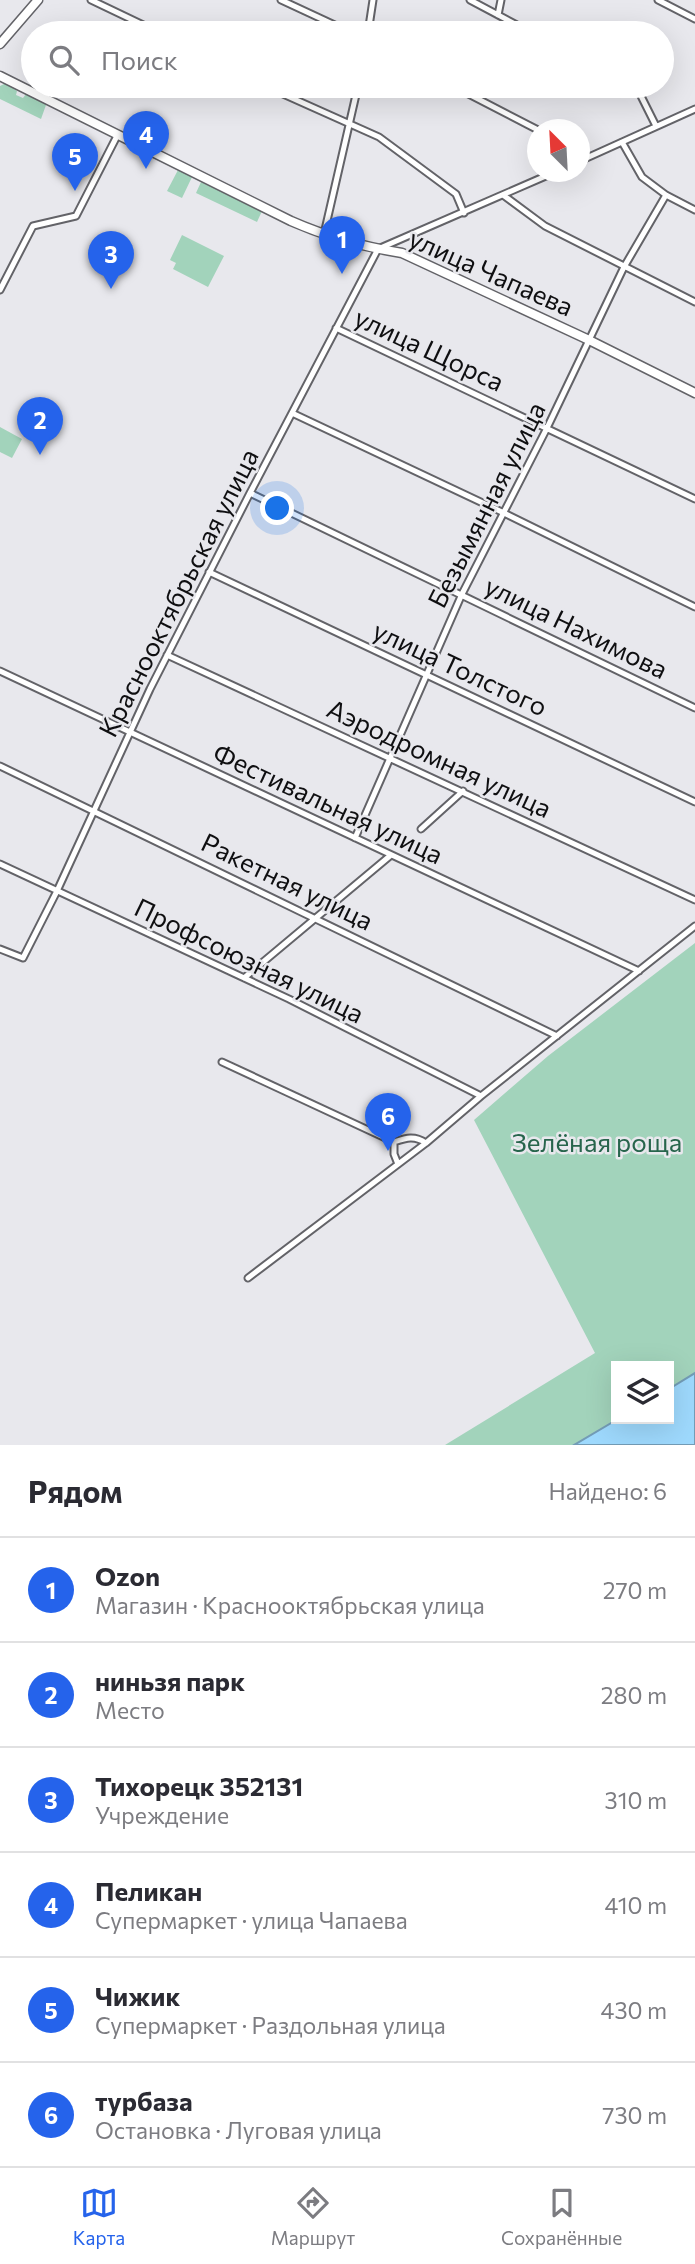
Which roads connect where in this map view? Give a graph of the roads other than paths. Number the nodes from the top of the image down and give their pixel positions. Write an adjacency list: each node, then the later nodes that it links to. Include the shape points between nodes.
1 (38, 0): 14 (main road)
2 (91, 0): 10 (street)
3 (281, 0): 11 (street)
4 (373, 0): 12 (street)
5 (470, 0): 8 (street)
6 (502, 0): 8 (street)
7 (657, 0): 9 (street)
8 (498, 15): 13 (street)
9 (695, 19)
10 (135, 21)
11 (326, 21)
12 (370, 21)
13 (509, 21)
14 (0, 44)
15 (0, 76): 16 (main road, улица Чапаева)
16 (21, 87)
17 (43, 98): 26 (main road, улица Чапаева)
18 (293, 98): 23 (street)
19 (355, 98): 23 (street)
20 (476, 98): 24 (street)
21 (643, 98): 25 (street)
22 (695, 109): 25 (street)
23 (350, 123): 33 (street, via 413,160 456,194); 34 (street)
24 (527, 125)
25 (656, 126): 27 (street)
26 (117, 136): 34 (main road, улица Чапаева); 37 (street, via 76,216 33,226)
27 (622, 142): 28 (street); 31 (street, via 642,177)
28 (590, 155)
29 (532, 182): 30 (street)
30 (503, 195): 33 (street); 36 (street, via 545,226)
31 (666, 195): 32 (street); 36 (street, Безымянная улица)
32 (695, 210)
33 (464, 213): 35 (street)
34 (324, 234): 35 (main road, улица Чапаева)
35 (378, 249): 39 (street, Краснооктябрьская улица); 40 (main road, улица Чапаева, via 402,253)
36 (624, 267): 38 (street); 40 (street, Безымянная улица)
37 (0, 290)
38 (695, 302)
39 (336, 328): 42 (street, Краснооктябрьская улица); 43 (street, улица Щорса)
40 (589, 340): 41 (main road, улица Чапаева); 43 (street, Безымянная улица)
41 (695, 393)
42 (292, 413): 44 (street, Краснооктябрьская улица); 46 (street)
43 (547, 428): 45 (street, улица Щорса); 46 (street, Безымянная улица)
44 (250, 493): 47 (street, Краснооктябрьская улица); 48 (street, улица Нахимова)
45 (695, 499)
46 (504, 513): 48 (street, Безымянная улица); 49 (street)
47 (209, 572): 50 (street, Краснооктябрьская улица); 52 (street, улица Толстого)
48 (462, 594): 52 (street, Безымянная улица); 53 (street, улица Нахимова)
49 (695, 607)
50 (167, 655): 54 (street, Краснооктябрьская улица); 55 (street, Аэродромная улица)
51 (0, 671): 54 (street, Фестивальная улица)
52 (426, 675): 55 (street, Безымянная улица); 58 (street, улица Толстого)
53 (695, 708)
54 (130, 732): 59 (street, Краснооктябрьская улица); 61 (street, Фестивальная улица)
55 (390, 757): 57 (street, Аэродромная улица); 61 (street, Безымянная улица)
56 (0, 766): 59 (street, Ракетная улица)
57 (463, 791): 60 (street); 65 (street, Аэродромная улица)
58 (695, 802)
59 (94, 810): 64 (street, Краснооктябрьская улица); 66 (street, Ракетная улица)
60 (421, 830)
61 (355, 838): 62 (street, Фестивальная улица)
62 (391, 855): 66 (street); 69 (street, Фестивальная улица)
63 (0, 864): 64 (street, Профсоюзная улица)
64 (57, 891): 68 (street, Краснооктябрьская улица, via 23,958); 70 (street, Профсоюзная улица)
65 (695, 900)
66 (317, 918): 70 (street); 71 (street, Ракетная улица)
67 (695, 926): 69 (street)
68 (0, 949)
69 (639, 971): 71 (street)
70 (244, 978): 73 (street, Профсоюзная улица)
71 (557, 1036): 73 (street)
72 (222, 1062): 74 (street)
73 (481, 1096): 75 (street)
74 (394, 1142): 75 (street, via 408,1137); 76 (street)
75 (426, 1143): 76 (street)
76 (398, 1164): 77 (street)
77 (248, 1278)

